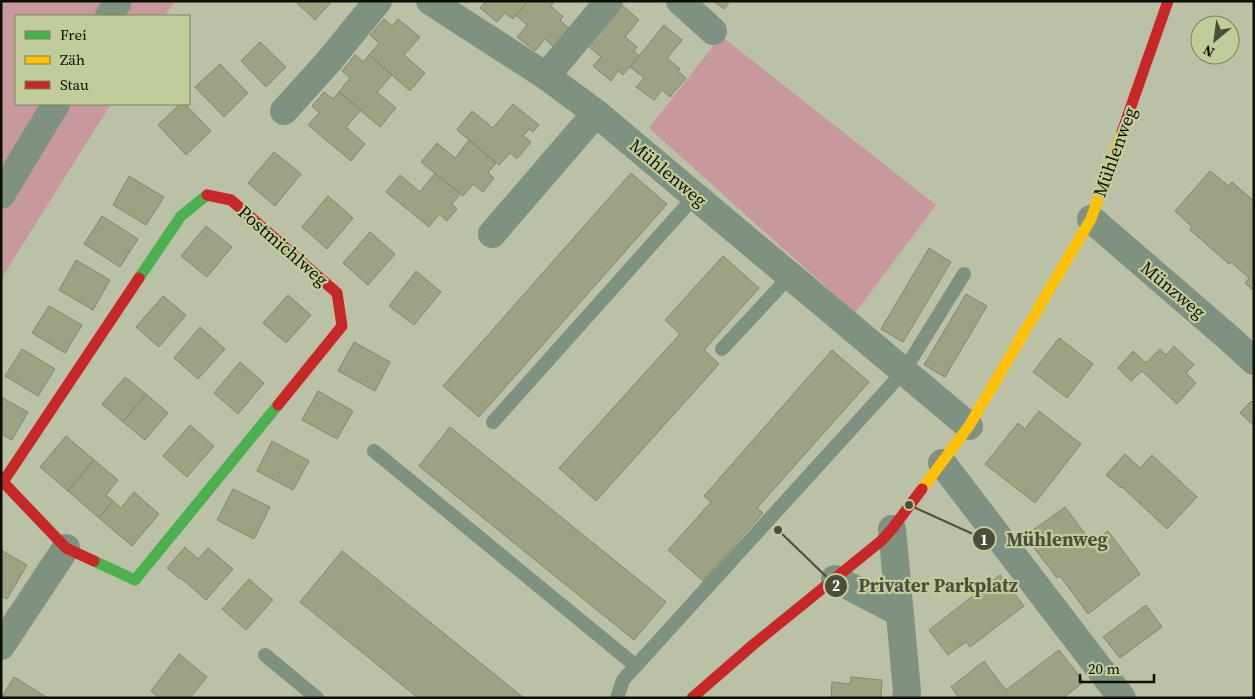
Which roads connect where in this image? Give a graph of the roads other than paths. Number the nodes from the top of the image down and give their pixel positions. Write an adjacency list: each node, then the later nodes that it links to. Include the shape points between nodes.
1 (118, 1): 7 (street)
2 (378, 1): 11 (street)
3 (430, 1): 9 (street, Mühlenweg)
4 (609, 1): 9 (street)
5 (680, 1): 8 (street)
6 (1168, 1): 15 (street, Mühlenweg)
7 (110, 15)
8 (713, 31)
9 (546, 76): 12 (street, Mühlenweg)
10 (55, 105): 13 (street)
11 (284, 111)
12 (596, 113): 14 (street, Mühlenweg); 16 (street)
13 (1, 196)
14 (695, 196): 18 (street, Mühlenweg); 22 (lane)
15 (1091, 219): 20 (street, Münzweg); 23 (street, Mühlenweg)
16 (492, 234)
17 (964, 274): 21 (lane)
18 (790, 276): 19 (lane); 21 (street, Mühlenweg)
19 (722, 349)
20 (1254, 361)
21 (904, 371): 23 (street, Mühlenweg); 32 (lane)
22 (493, 422)
23 (969, 426): 25 (street, Mühlenweg)
24 (374, 451): 32 (lane)
25 (942, 463): 26 (street, Mühlenweg); 37 (street)
26 (892, 529): 28 (street, Mühlenweg); 29 (street)
27 (66, 548): 27 (street, Postmichlweg, via 135,580 342,326 337,294 231,200 207,195 182,216 3,482); 30 (street)
28 (835, 579): 29 (street); 36 (street, Mühlenweg)
29 (899, 612): 33 (street)
30 (1, 646)
31 (265, 655): 34 (lane)
32 (636, 666): 35 (lane, via 623,680)
33 (909, 695)
34 (317, 698)
35 (616, 698)
36 (692, 698)
37 (1122, 698)

